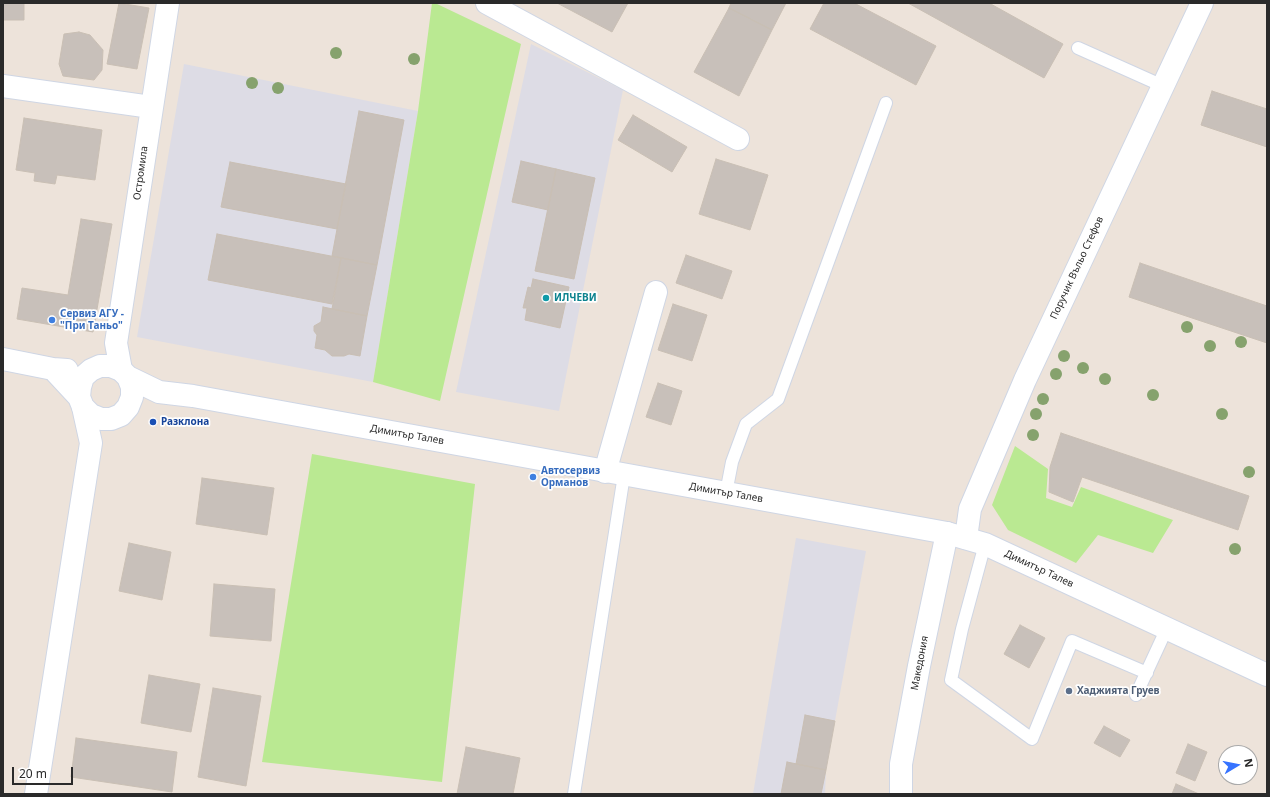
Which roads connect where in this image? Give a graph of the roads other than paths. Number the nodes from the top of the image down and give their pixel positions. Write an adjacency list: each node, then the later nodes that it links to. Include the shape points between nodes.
1 (168, 3): 8 (street, Остромила)
2 (487, 3): 9 (street)
3 (1202, 3): 6 (street, Поручик Въльо Стефов)
4 (1078, 48): 6 (lane)
5 (3, 86): 8 (street)
6 (1163, 86): 20 (street, Поручик Въльо Стефов, via 1025,380 970,509)
7 (886, 103): 19 (lane, via 778,399 746,424 732,462)
8 (151, 107): 13 (street, Остромила)
9 (738, 138)
10 (656, 292): 18 (street)
11 (3, 359): 12 (street)
12 (53, 369): 13 (street); 15 (street)
13 (110, 371): 14 (street, Димитър Талев); 15 (street, via 83,377 80,387); 16 (street, via 132,387 132,397)
14 (159, 392): 16 (street); 18 (street, Димитър Талев)
15 (81, 402): 16 (street, via 91,415 101,419); 17 (street)
16 (119, 413): 17 (street)
17 (91, 443): 25 (street)
18 (615, 473): 19 (street, Димитър Талев); 26 (lane)
19 (726, 493): 20 (street, Димитър Талев)
20 (966, 538): 21 (street, Димитър Талев); 22 (lane, via 962,629 951,680 1032,739 1072,641); 27 (street, Македония, via 919,666 901,764)
21 (1167, 628): 22 (lane); 23 (street, Димитър Талев)
22 (1147, 673): 24 (lane)
23 (1267, 674)
24 (1136, 695)
25 (36, 794)
26 (574, 794)
27 (900, 794)

